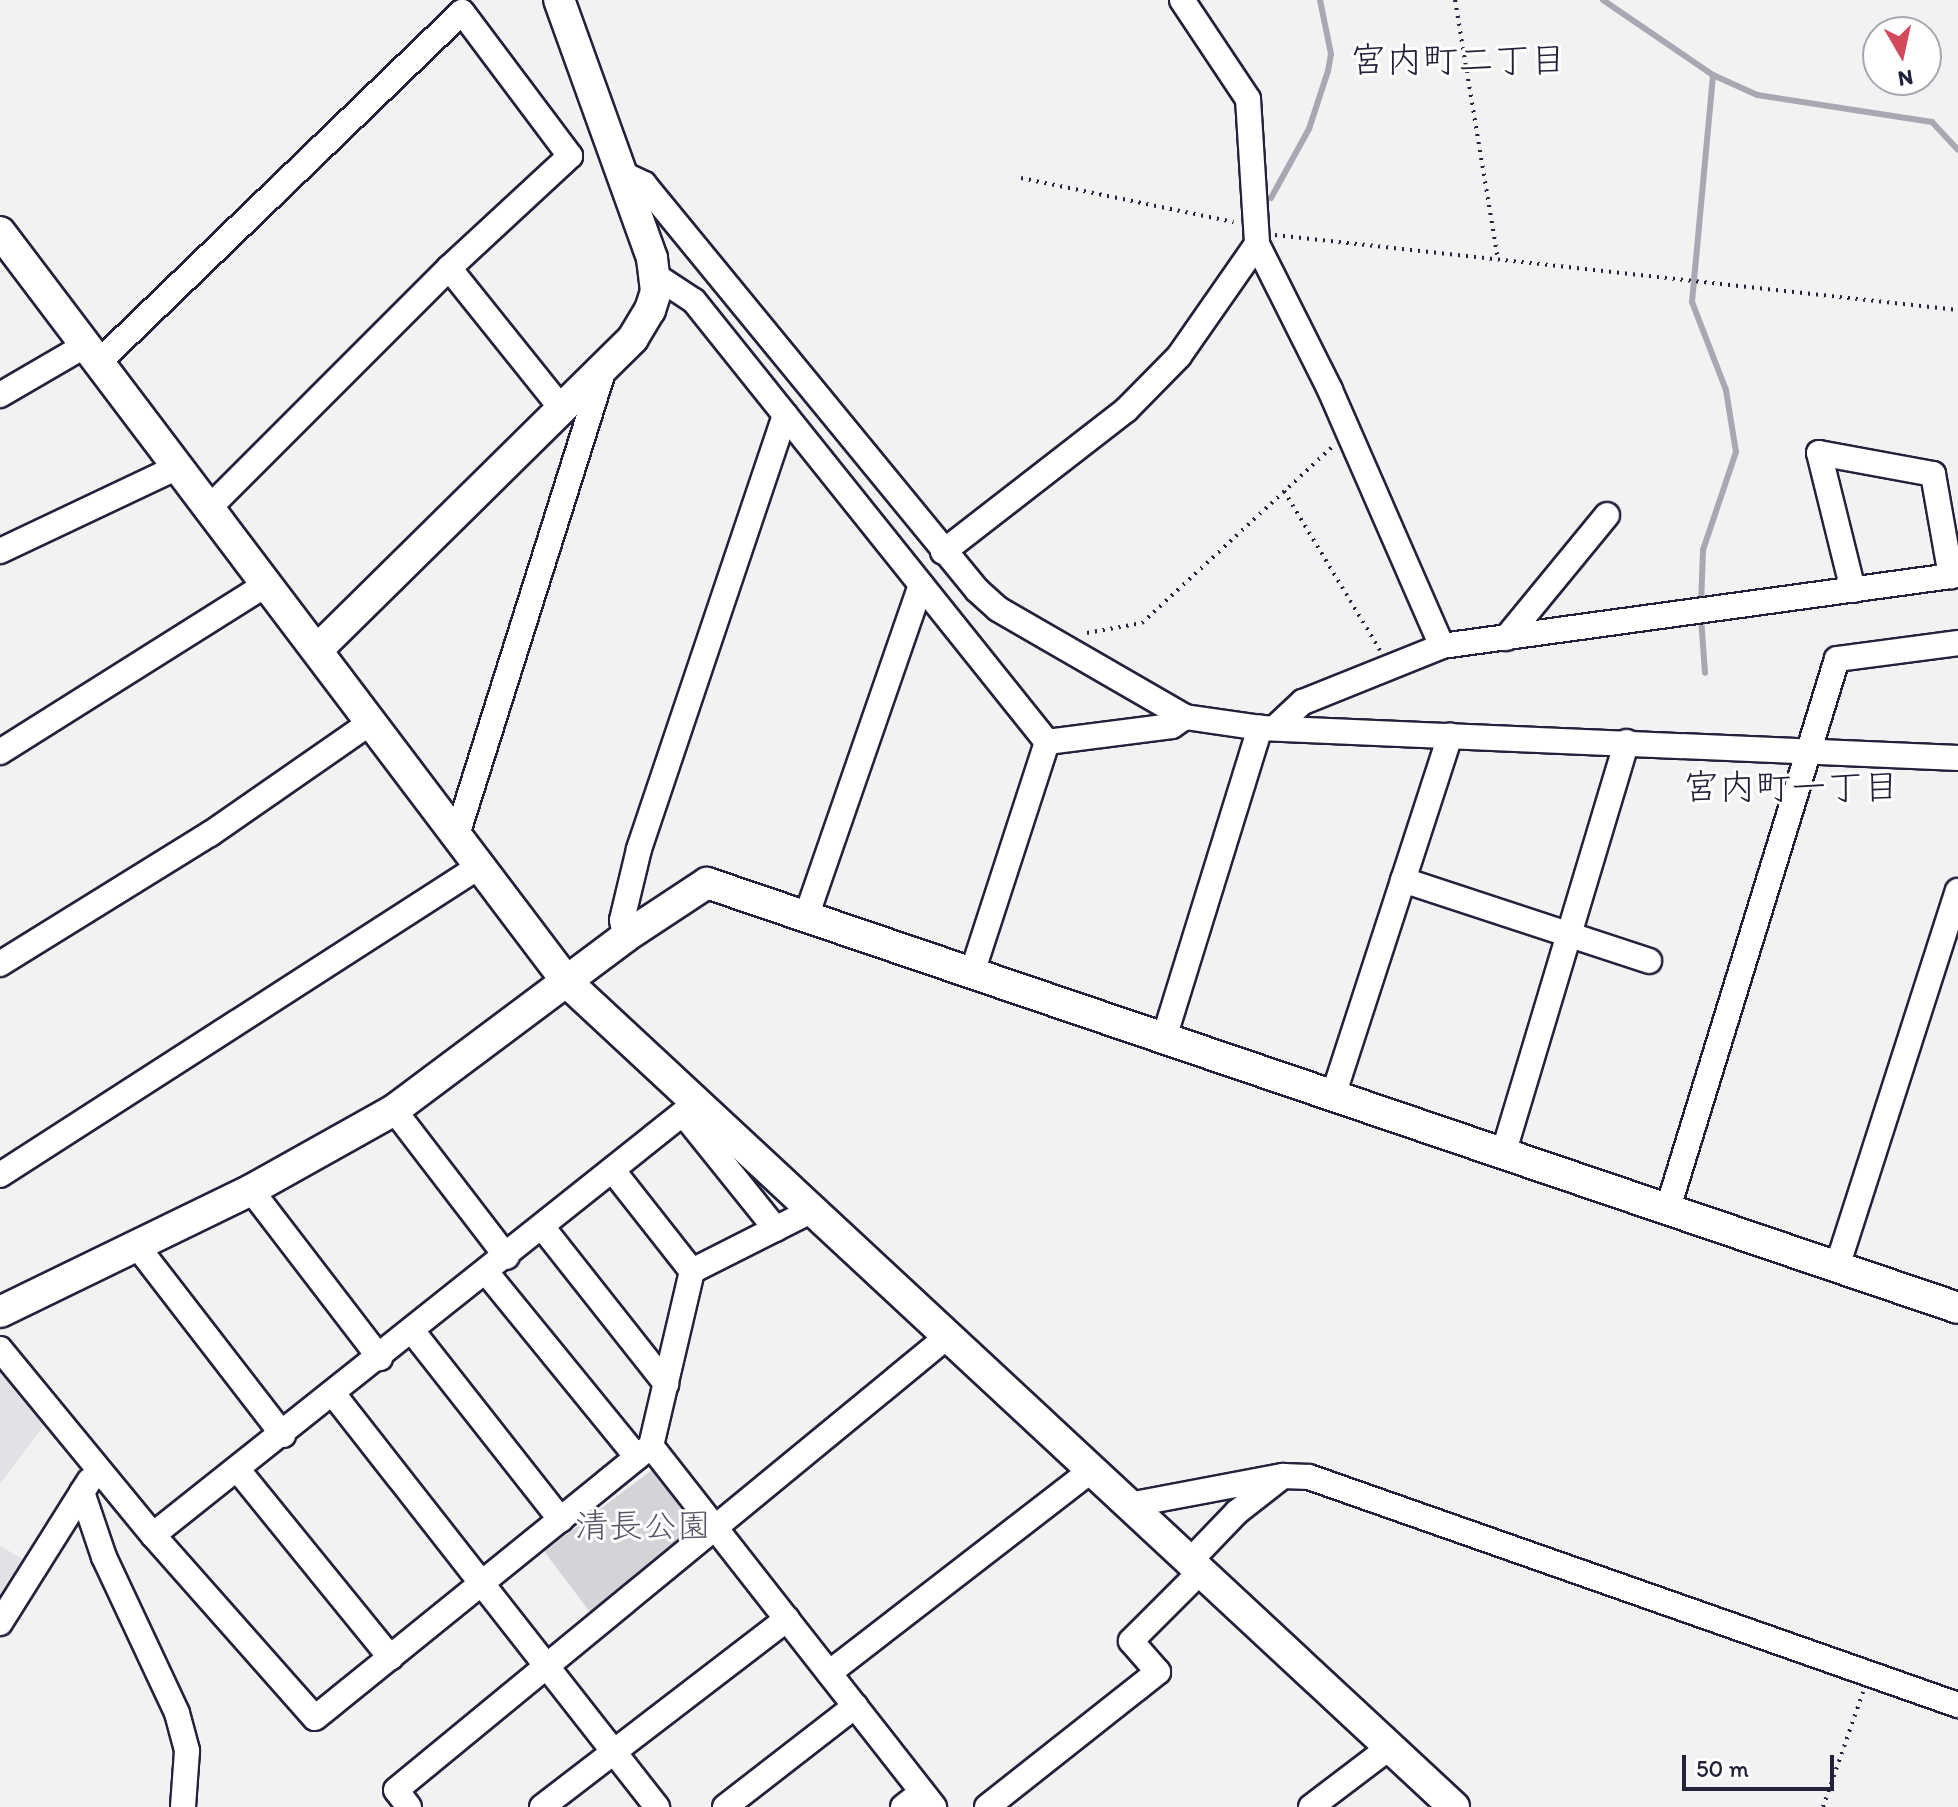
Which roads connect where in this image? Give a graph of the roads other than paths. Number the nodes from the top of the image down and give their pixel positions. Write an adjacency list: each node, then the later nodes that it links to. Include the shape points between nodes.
1 (559, 0): 3 (street)
2 (1182, 0): 5 (street, via 1248,99)
3 (623, 174): 7 (street); 17 (street, via 644,184)
4 (0, 232): 8 (street)
5 (1255, 234): 17 (street, via 1179,356 1126,410); 24 (street)
6 (449, 268): 8 (street, via 570,156 462,12); 11 (street); 14 (street)
7 (656, 276): 9 (street, via 646,322); 12 (street, via 694,301)
8 (92, 354): 10 (street); 13 (street)
9 (605, 365): 11 (street); 35 (street)
10 (0, 395)
11 (561, 408): 25 (street)
12 (785, 415): 20 (street); 41 (street, via 639,849 622,920)
13 (178, 467): 14 (street); 16 (street)
14 (209, 508): 19 (street)
15 (1607, 515): 22 (street)
16 (0, 551)
17 (943, 552): 26 (street, via 998,609)
18 (1955, 575): 21 (street); 21 (street, via 1933,474 1819,453)
19 (267, 584): 25 (street); 32 (street)
20 (921, 585): 30 (street); 39 (street)
21 (1853, 590): 22 (street)
22 (1506, 638): 24 (street)
23 (1958, 643): 33 (street, via 1837,659)
24 (1442, 646): 28 (street, via 1303,702)
25 (317, 650): 27 (street)
26 (1185, 717): 28 (street); 30 (street, via 1172,726)
27 (371, 722): 35 (street); 43 (street, via 210,834)
28 (1269, 726): 29 (street); 46 (street)
29 (1450, 736): 31 (street); 37 (street)
30 (1047, 742): 44 (street)
31 (1627, 742): 33 (street); 40 (street)
32 (0, 752)
33 (1809, 753): 34 (street); 54 (street)
34 (1958, 758)
35 (457, 835): 36 (street)
36 (480, 866): 45 (street); 52 (street)
37 (1403, 880): 40 (street); 47 (street)
38 (1958, 891): 60 (street)
39 (806, 917): 41 (street, via 707,883); 44 (street)
40 (1568, 934): 42 (street); 50 (street)
41 (625, 937): 45 (street)
42 (1649, 961)
43 (0, 964)
44 (972, 973): 46 (street)
45 (568, 983): 48 (street); 49 (street)
46 (1164, 1038): 47 (street)
47 (1333, 1096): 50 (street)
48 (691, 1109): 51 (street); 55 (street); 57 (street)
49 (394, 1110): 53 (street); 59 (street)
50 (1504, 1151): 54 (street)
51 (614, 1172): 56 (street); 61 (street)
52 (0, 1175)
53 (251, 1190): 58 (street); 68 (street)
54 (1668, 1208): 60 (street)
55 (813, 1210): 57 (street); 66 (street)
56 (543, 1228): 59 (street); 69 (street)
57 (776, 1229): 61 (street)
58 (137, 1246): 64 (street); 71 (street)
59 (507, 1257): 62 (street)
60 (1837, 1267): 63 (street)
61 (692, 1271): 69 (street)
62 (486, 1272): 65 (street); 72 (street)
63 (1958, 1308)
64 (0, 1312)
65 (413, 1332): 68 (street); 79 (street)
66 (948, 1336): 75 (street); 80 (street)
67 (0, 1349): 73 (street)
68 (380, 1358): 70 (street)
69 (666, 1384): 72 (street)
70 (334, 1395): 71 (street); 83 (street)
71 (283, 1435): 74 (street)
72 (644, 1452): 79 (street); 80 (street)
73 (97, 1469): 77 (street); 81 (street)
74 (238, 1470): 81 (street); 86 (street)
75 (1092, 1470): 78 (street); 88 (street)
76 (1283, 1476): 78 (street); 82 (street, via 1237,1512); 89 (street, via 1309,1477)
77 (82, 1492): 85 (street); 94 (street, via 104,1557 177,1713 187,1751)
78 (1129, 1505): 82 (street)
79 (561, 1520): 83 (street)
80 (715, 1527): 84 (street); 87 (street)
81 (153, 1535): 86 (street, via 315,1718)
82 (1195, 1567): 91 (street); 100 (street, via 1131,1641 1158,1672)
83 (481, 1586): 86 (street); 87 (street)
84 (787, 1619): 88 (street); 92 (street)
85 (0, 1623)
86 (391, 1658)
87 (546, 1667): 92 (street); 95 (street, via 396,1790)
88 (829, 1673): 90 (street)
89 (1958, 1705)
90 (855, 1706): 93 (street); 98 (street)
91 (1390, 1747): 101 (street); 102 (street)
92 (612, 1750): 96 (street); 97 (street)
93 (928, 1800): 99 (street)
94 (183, 1807)
95 (409, 1807)
96 (542, 1807)
97 (657, 1807)
98 (725, 1807)
99 (903, 1807)
100 (987, 1807)
101 (1311, 1807)
102 (1454, 1807)

